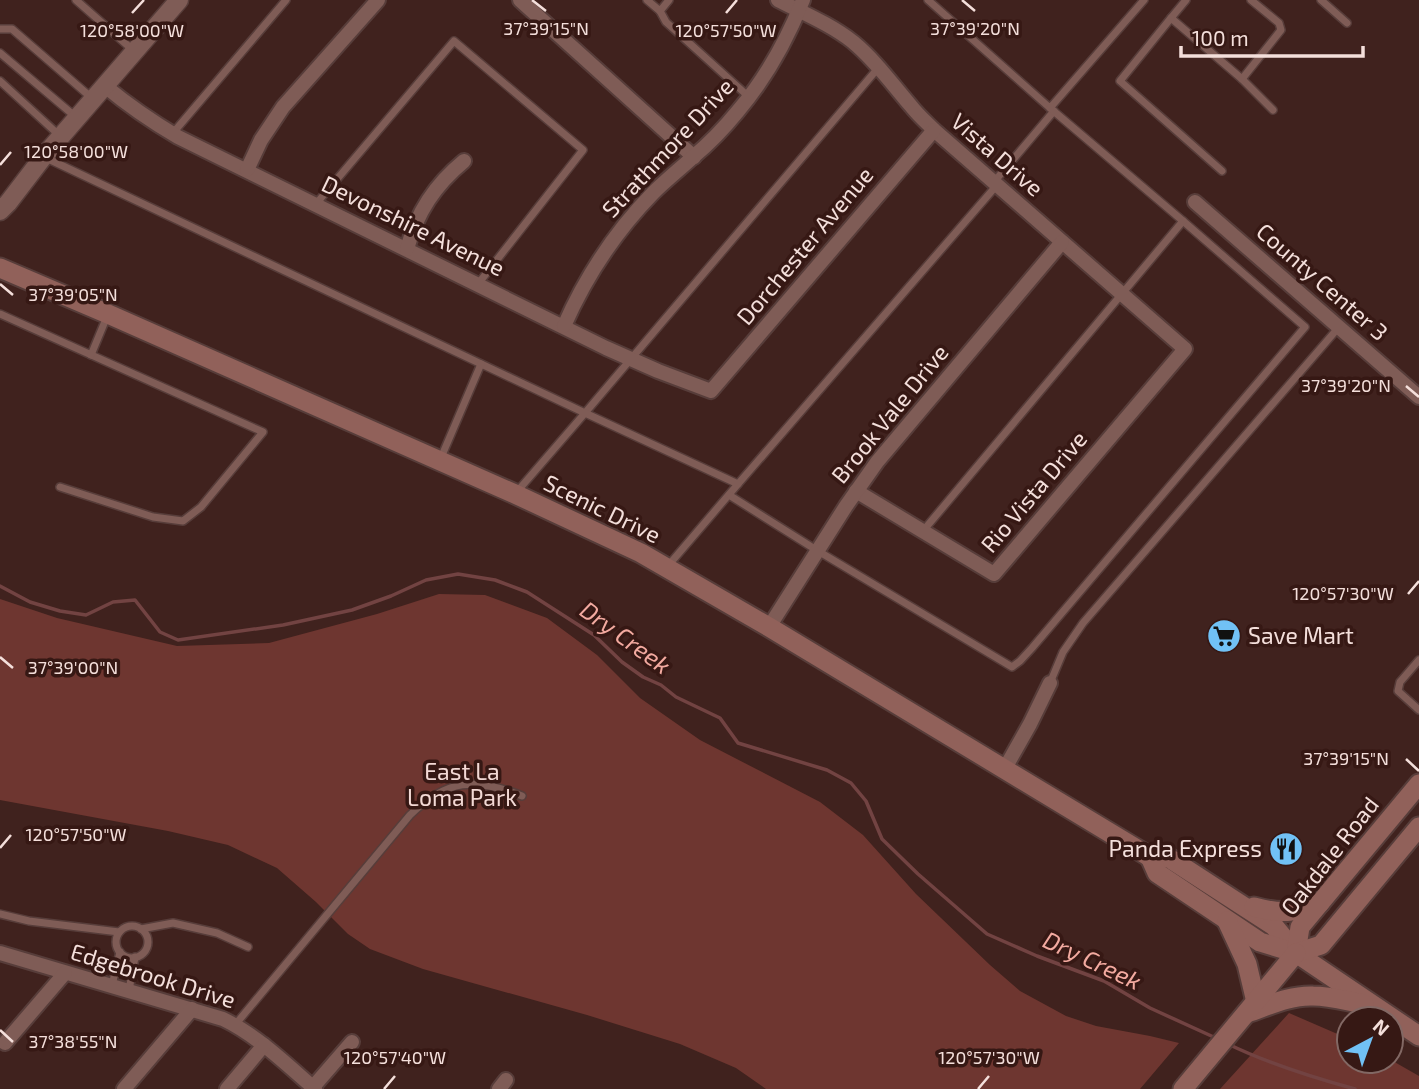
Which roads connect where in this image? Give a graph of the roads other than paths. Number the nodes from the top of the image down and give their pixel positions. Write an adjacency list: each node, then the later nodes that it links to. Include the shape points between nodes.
1 (76, 0): 19 (lane)
2 (179, 0): 19 (street)
3 (286, 0): 30 (lane)
4 (378, 0): 35 (street, via 283,107)
5 (520, 0): 33 (street)
6 (647, 0): 15 (lane)
7 (669, 0): 15 (lane)
8 (778, 0): 14 (street, Vista Drive)
9 (928, 0): 26 (lane)
10 (1144, 0): 26 (lane)
11 (1186, 0): 16 (lane)
12 (1251, 0): 22 (lane, via 1279,23 1281,30)
13 (1321, 0): 17 (lane)
14 (801, 5): 21 (street, Vista Drive); 25 (street, Strathmore Drive, via 778,54)
15 (660, 11): 25 (lane, via 666,22)
16 (1171, 18): 22 (lane); 36 (lane, via 1120,81)
17 (1347, 23)
18 (0, 29): 24 (lane, via 12,29)
19 (135, 51): 24 (street)
20 (0, 53): 28 (lane)
21 (879, 67): 29 (street, Vista Drive); 53 (lane)
22 (1242, 79): 27 (lane)
23 (0, 81): 31 (lane)
24 (99, 92): 28 (street); 30 (street, Devonshire Avenue)
25 (749, 97): 33 (street, Strathmore Drive)
26 (1052, 109): 37 (lane); 41 (lane)
27 (1273, 110)
28 (77, 118): 31 (street)
29 (934, 130): 37 (street, Vista Drive); 55 (street, Dorchester Avenue)
30 (173, 134): 35 (street, Devonshire Avenue)
31 (61, 137): 32 (street)
32 (44, 156): 39 (street); 54 (lane)
33 (694, 157): 49 (street, Strathmore Drive, via 654,191 608,246)
34 (464, 161): 43 (street, via 428,200)
35 (247, 170): 40 (street, Devonshire Avenue)
36 (1222, 171)
37 (995, 184): 42 (street, Vista Drive); 59 (lane)
38 (1195, 202): 50 (street, County Center 3)
39 (3, 203)
40 (316, 204): 43 (street, Devonshire Avenue); 45 (lane, via 454,41 583,150)
41 (1183, 221): 46 (lane); 65 (lane, via 1305,327 1020,662 1012,667)
42 (1062, 242): 46 (street, Vista Drive); 61 (street, Brook Vale Drive)
43 (407, 249): 45 (street, Devonshire Avenue)
44 (0, 268): 48 (main road, Scenic Drive)
45 (478, 284): 49 (street, Devonshire Avenue)
46 (1121, 293): 51 (street, Vista Drive); 64 (lane)
47 (0, 314): 52 (lane)
48 (108, 314): 52 (lane); 58 (main road, Scenic Drive)
49 (564, 326): 53 (street, Devonshire Avenue)
50 (1339, 327): 56 (street, County Center 3); 69 (lane, via 1083,623 1063,652)
51 (1185, 349): 64 (street, Rio Vista Drive, via 994,574)
52 (91, 355): 60 (lane, via 263,432 183,522)
53 (632, 359): 55 (street, Devonshire Avenue); 57 (lane)
54 (481, 364): 57 (lane); 58 (lane)
55 (711, 391)
56 (1419, 397)
57 (586, 413): 59 (lane); 62 (lane)
58 (440, 461): 62 (main road, Scenic Drive)
59 (738, 484): 63 (lane)
60 (60, 487)
61 (856, 491): 64 (street, Rio Vista Drive); 65 (street, Brook Vale Drive)
62 (515, 494): 66 (main road, Scenic Drive)
63 (729, 495): 65 (lane); 66 (lane)
64 (923, 531)
65 (818, 551): 67 (street, Brook Vale Drive)
66 (666, 568): 67 (main road, Scenic Drive)
67 (769, 627): 71 (main road, Scenic Drive)
68 (1419, 660): 70 (lane, via 1398,691)
69 (1050, 683): 71 (street)
70 (1419, 710)
71 (1004, 770): 75 (main road, Scenic Drive)
72 (1419, 784): 76 (main road, Oakdale Road)
73 (522, 796): 94 (lane, via 473,784 444,789 430,797)
74 (1419, 827): 85 (main road, Oakdale Road, via 1321,945)
75 (1150, 857): 77 (main road, Scenic Drive, via 1169,858); 79 (main road, Scenic Drive, via 1157,873)
76 (1321, 902): 77 (main road, via 1286,913); 85 (main road, Oakdale Road, via 1300,927)
77 (1239, 903): 85 (main road, Scenic Drive, via 1274,926)
78 (0, 914): 81 (lane, via 29,922)
79 (1226, 919): 85 (main road, Scenic Drive, via 1261,942); 92 (main road, via 1247,964)
80 (141, 929): 81 (lane, via 132,926); 82 (lane, via 173,923 217,933); 86 (lane, via 147,937 146,947)
81 (119, 932): 83 (lane)
82 (248, 947)
83 (120, 952): 86 (lane); 88 (lane)
84 (0, 953): 87 (street, Edgebrook Drive)
85 (1296, 953): 91 (main road, Scenic Drive); 92 (main road)
86 (135, 957): 89 (lane)
87 (65, 973): 88 (street, Edgebrook Drive); 96 (street)
88 (112, 986): 89 (street, Edgebrook Drive)
89 (129, 991): 93 (street, Edgebrook Drive)
90 (1369, 1005): 92 (main road, via 1304,996)
91 (1373, 1005)
92 (1251, 1008): 101 (main road)
93 (192, 1009): 94 (street, Edgebrook Drive); 99 (street)
94 (235, 1024): 97 (street, Edgebrook Drive)
95 (352, 1042): 98 (street)
96 (5, 1043)
97 (264, 1045): 98 (street, Edgebrook Drive); 100 (street)
98 (314, 1088)
99 (124, 1089)
100 (227, 1089)
101 (1183, 1089)

